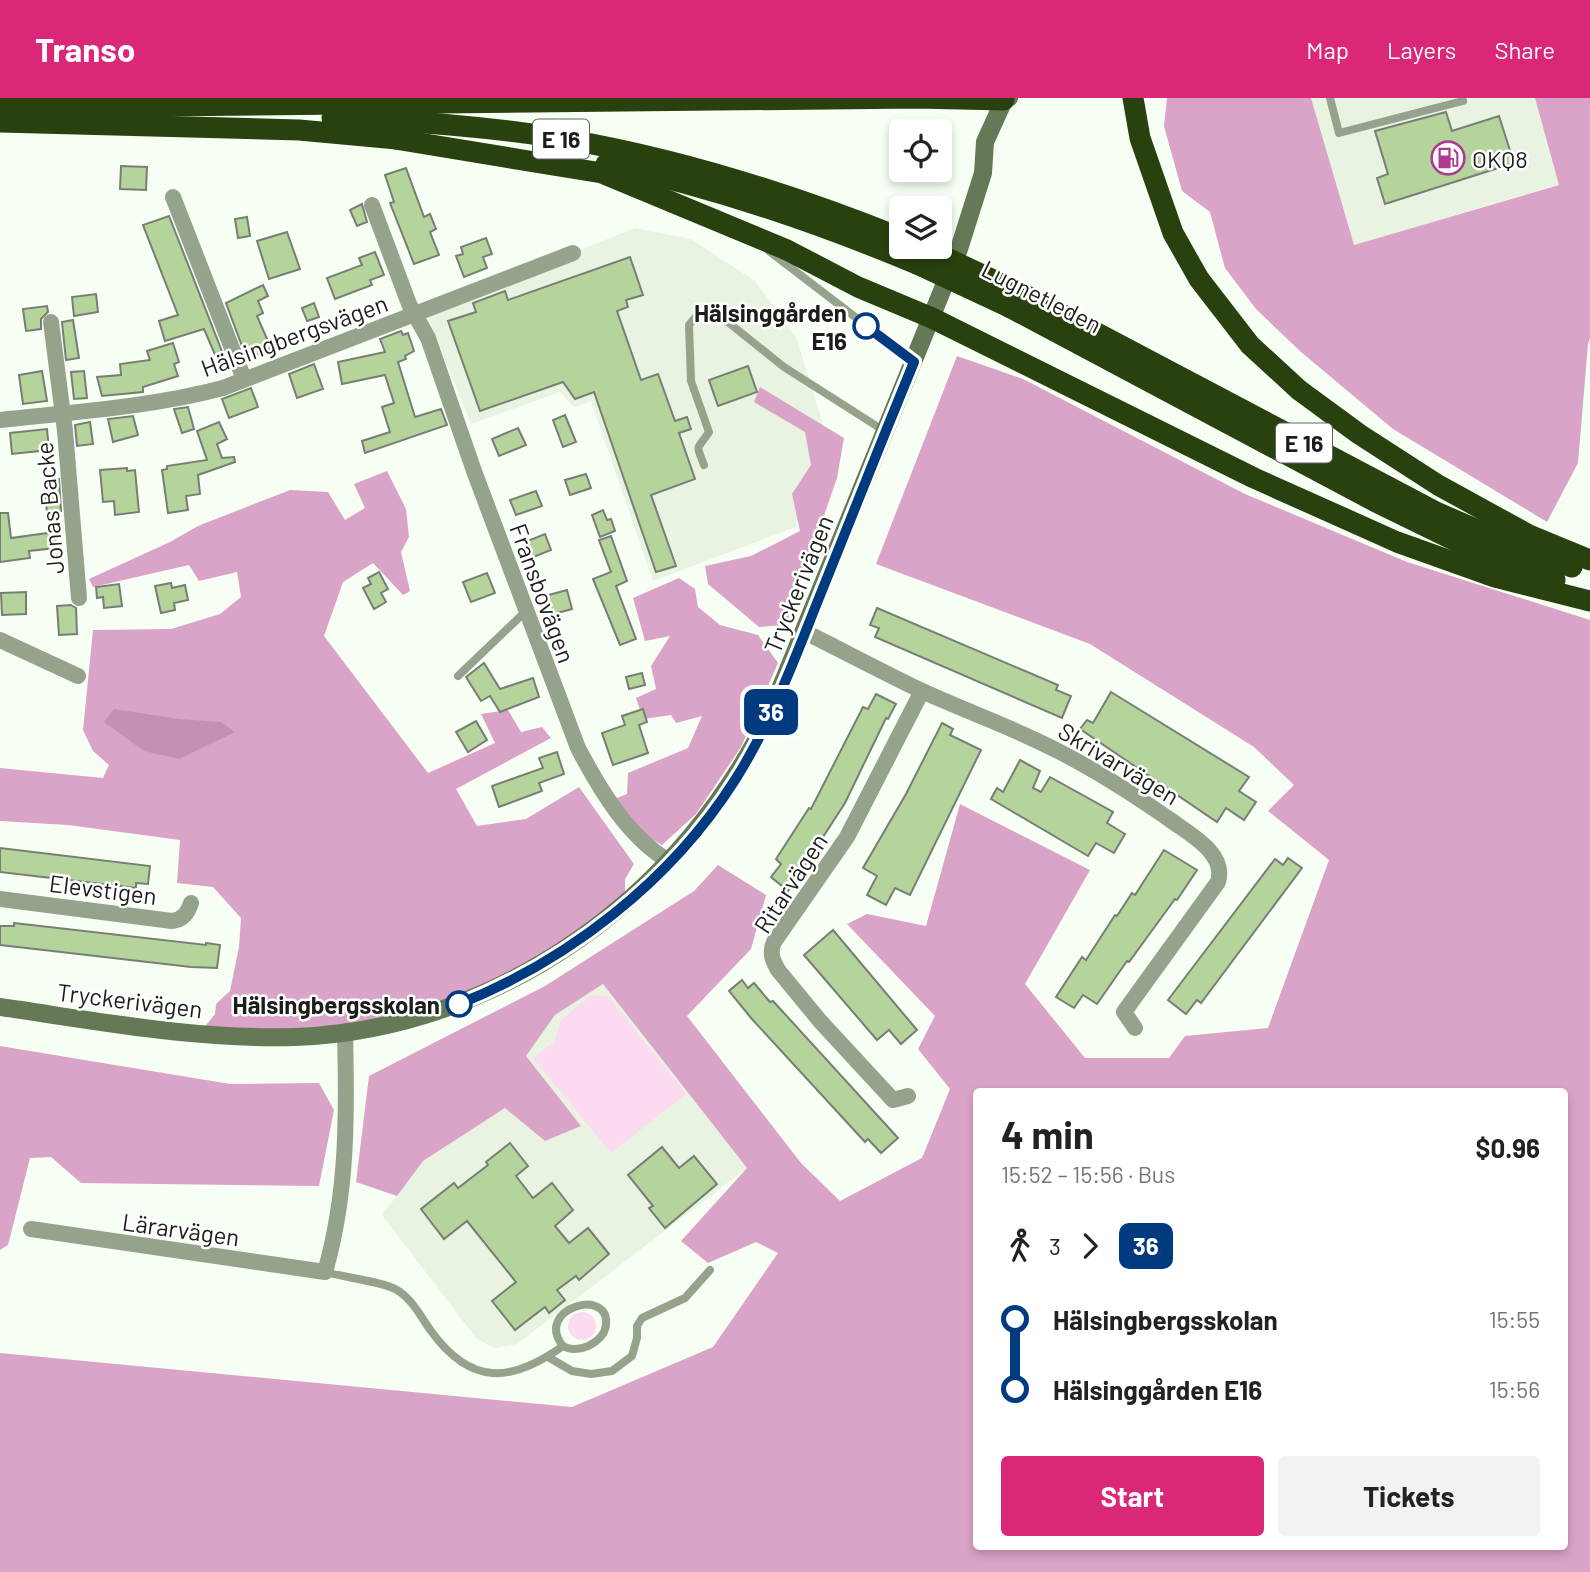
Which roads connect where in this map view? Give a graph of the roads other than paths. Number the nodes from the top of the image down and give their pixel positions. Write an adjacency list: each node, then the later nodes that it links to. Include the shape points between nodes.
1 (1133, 98): 26 (highway, E 16, via 1140,138 1173,233 1199,279 1250,345 1299,390 1438,485 1529,535)
2 (1330, 98): 3 (lane, via 1339,133)
3 (1462, 98)
4 (1006, 99): 6 (highway, E 16); 18 (street, Tryckerivägen, via 985,142 983,173 971,216)
5 (0, 105): 6 (highway, E 16)
6 (65, 107): 12 (highway, E 16, via 360,119 569,140 706,170)
7 (0, 122): 8 (highway, E 16, via 273,129)
8 (395, 139): 11 (highway, E 16, via 602,173); 13 (highway, Lugnetleden / E 16, via 513,149 649,173)
9 (173, 197): 21 (street)
10 (372, 205): 17 (street, Hälsingbergsvägen)
11 (744, 231): 18 (highway, E 16); 20 (lane)
12 (889, 233)
13 (889, 244)
14 (573, 253): 17 (street, Hälsingbergsvägen)
15 (934, 259): 16 (highway, Lugnetleden / E 16, bridge)
16 (1017, 301): 27 (highway, Lugnetleden / E 16, via 1438,513); 28 (highway, Lugnetleden / E 16, via 1432,530)
17 (416, 315): 21 (street, Hälsingbergsvägen); 31 (street, Fransbovägen)
18 (932, 318): 20 (street, Tryckerivägen); 30 (highway, E 16, via 1254,478 1397,542 1495,577)
19 (51, 322): 22 (street)
20 (914, 362): 24 (street, Tryckerivägen)
21 (244, 379): 22 (street, Hälsingbergsvägen, via 178,397)
22 (62, 413): 23 (street, Hälsingbergsvägen); 29 (street, Jonas Backe)
23 (0, 420)
24 (886, 432): 25 (lane, via 784,368 719,315 698,314 689,325 690,362 691,381 709,432 697,449); 32 (street, Tryckerivägen)
25 (704, 466)
26 (1590, 560)
27 (1590, 574)
28 (1590, 593)
29 (79, 598)
30 (1590, 601)
31 (526, 611): 35 (lane); 37 (street, Fransbovägen, via 562,710 596,782 648,845)
32 (805, 632): 36 (street, Skrivarvägen); 37 (street, Tryckerivägen, via 763,730 734,781)
33 (0, 640): 34 (street)
34 (78, 676)
35 (458, 676)
36 (922, 691): 41 (street, Skrivarvägen, via 1083,763 1196,838 1218,863 1216,887 1124,1012); 43 (street, Ritarvägen, via 848,837 771,949 778,970 893,1100)
37 (670, 862): 42 (street, Tryckerivägen, via 603,922 523,974 447,1008)
38 (0, 899): 39 (street, Elevstigen, via 172,921 189,911)
39 (191, 903)
40 (0, 1007): 42 (street, Tryckerivägen, via 238,1037)
41 (1135, 1028)
42 (345, 1031): 46 (street, via 347,1143)
43 (908, 1096)
44 (31, 1229): 46 (street, Lärarvägen)
45 (710, 1270): 48 (lane, via 685,1298 642,1318 632,1356 612,1370 572,1371)
46 (325, 1272): 48 (lane, Lärarvägen, via 400,1291 433,1335 473,1369 510,1374)
47 (563, 1346): 47 (lane, Lärarvägen, via 585,1348 600,1336 606,1327 600,1310 586,1303 561,1317 556,1332); 48 (lane, Lärarvägen)
48 (548, 1357)

